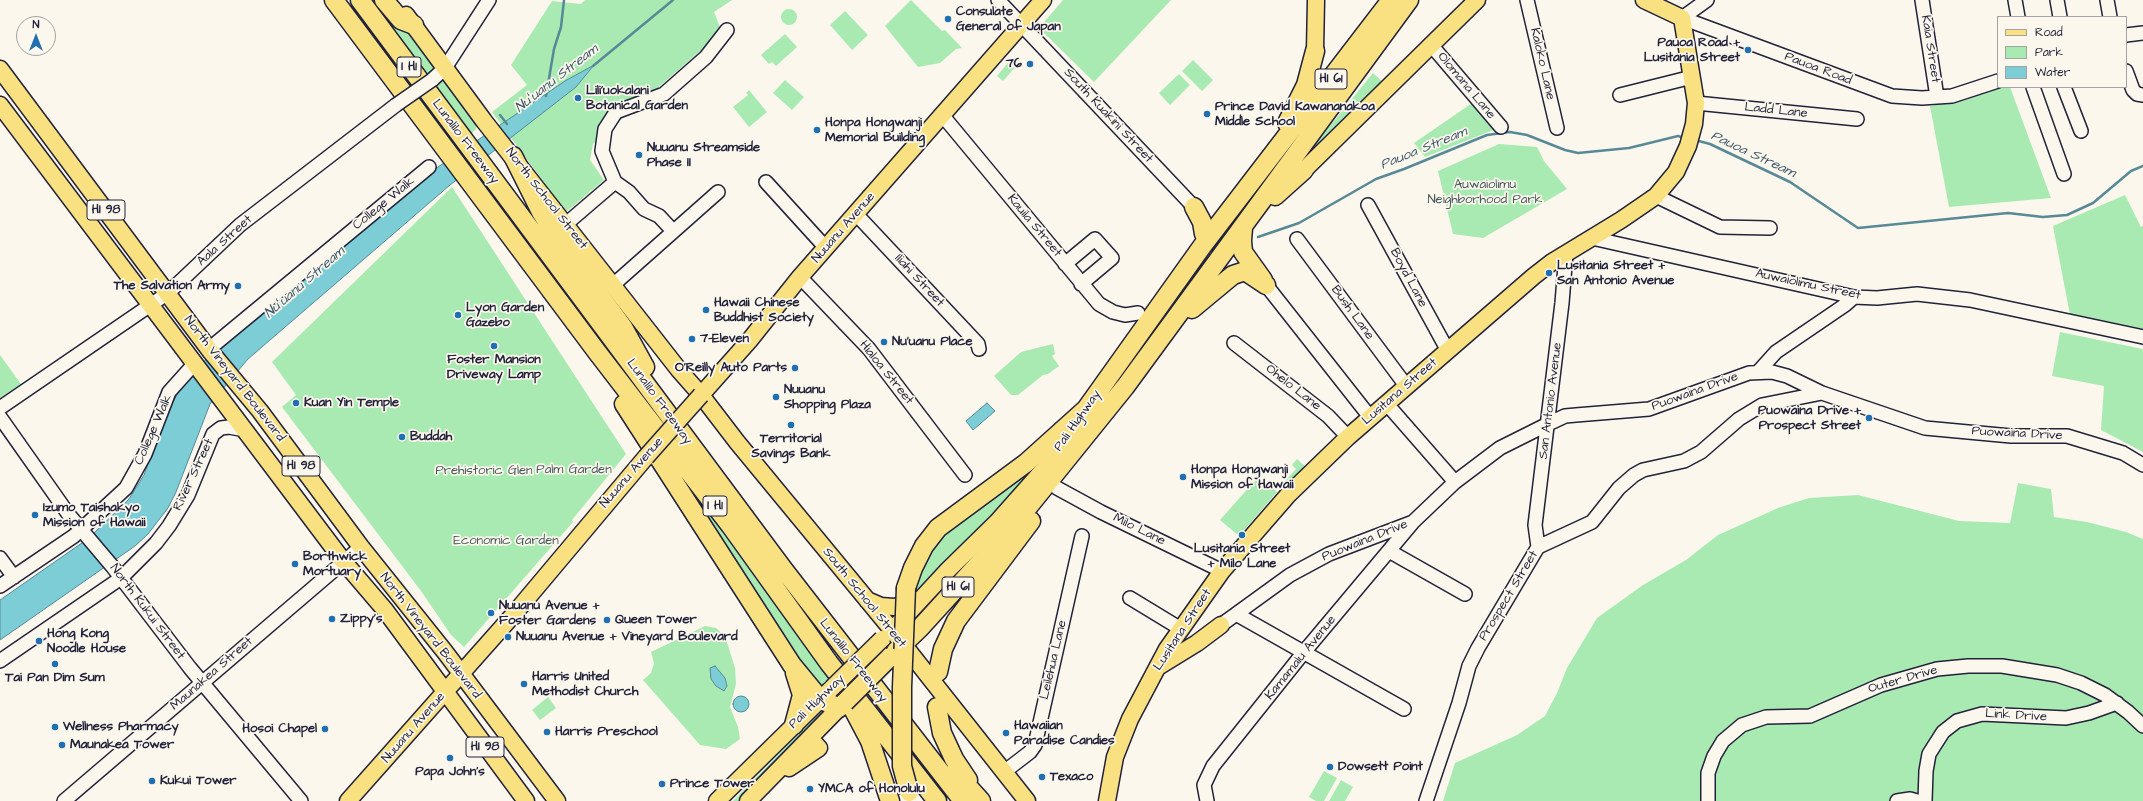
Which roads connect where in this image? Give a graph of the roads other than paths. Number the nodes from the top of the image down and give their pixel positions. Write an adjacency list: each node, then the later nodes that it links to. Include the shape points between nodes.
1 (324, 0): 27 (highway)
2 (334, 0): 27 (highway, Lunalilo Freeway / I H1)
3 (360, 0): 97 (highway, Lunalilo Freeway / I H1)
4 (384, 0): 25 (highway, via 402,20)
5 (396, 0): 25 (main road, North School Street)
6 (489, 0): 32 (street, Aala Street)
7 (998, 0): 24 (street, South Kuakini Street)
8 (1043, 0): 24 (main road, Nuuanu Avenue)
9 (1316, 0): 31 (main road)
10 (1391, 0): 76 (highway, Pali Highway / HI 61)
11 (1409, 0): 60 (highway, Pali Highway / HI 61)
12 (1477, 0): 30 (main road)
13 (1527, 0): 47 (street, Kaloko Lane)
14 (1644, 0): 23 (main road, Pauoa Road)
15 (1707, 0): 23 (street)
16 (1922, 0): 41 (street, Kaia Street)
17 (2015, 0): 20 (street)
18 (2056, 0): 21 (street)
19 (2107, 0): 22 (street)
20 (2018, 16)
21 (2060, 16)
22 (2110, 16)
23 (1682, 18): 35 (main road, Lusitana Street); 41 (street, Pauoa Road, via 1876,91 1908,98)
24 (1022, 24): 44 (main road, Nuuanu Avenue); 58 (street, South Kuakini Street)
25 (414, 25): 32 (main road, North School Street)
26 (727, 30): 53 (street, via 706,57 664,94 616,112 605,129 602,151)
27 (356, 31): 88 (highway, Lunalilo Freeway / I H1)
28 (2143, 33): 29 (street)
29 (2127, 35)
30 (1432, 46): 46 (street, Olomana Lane); 51 (main road)
31 (1315, 52): 59 (highway, via 1306,85 1287,123)
32 (445, 68): 49 (main road, North School Street); 77 (street, Aala Street, bridge, via 240,225)
33 (0, 69): 77 (main road, North Vineyard Boulevard / HI 98)
34 (2127, 75): 40 (street, via 2132,90)
35 (1692, 77): 39 (street); 42 (main road, Lusitana Street)
36 (1997, 81): 41 (street, Pauoa Road, via 1967,93)
37 (2033, 88): 52 (street)
38 (2064, 88): 48 (street)
39 (1620, 95)
40 (2143, 95)
41 (1938, 97)
42 (1696, 103): 45 (street, Ladd Lane); 56 (main road, Lusitana Street, via 1688,146 1676,172)
43 (0, 105): 79 (main road, North Vineyard Boulevard / HI 98)
44 (943, 116): 61 (main road, Nuuanu Avenue); 71 (street, Kauila Street)
45 (1856, 119)
46 (1500, 127)
47 (1557, 128)
48 (2081, 131)
49 (512, 155): 62 (main road, North School Street); 97 (highway, via 556,236 628,336)
50 (429, 167): 85 (street, College Walk)
51 (1304, 170): 60 (highway)
52 (2064, 174)
53 (615, 182): 62 (street); 65 (street, via 629,192 644,209 659,216)
54 (766, 182): 69 (street)
55 (718, 192): 65 (street)
56 (1656, 196): 64 (street, via 1720,227); 67 (main road, Lusitana Street)
57 (1368, 205): 87 (street, Boyd Lane)
58 (1194, 207): 59 (highway, via 1206,212); 66 (highway, via 1203,224)
59 (1221, 211): 66 (highway)
60 (1255, 211): 63 (highway, Pali Highway / HI 61)
61 (856, 214): 69 (main road, Nuuanu Avenue); 86 (street, Iliahi Street, via 978,344)
62 (566, 224): 74 (main road, North School Street)
63 (1243, 228): 75 (highway, via 1243,252); 82 (highway, Pali Highway / HI 61)
64 (1770, 228)
65 (673, 231): 74 (street)
66 (1204, 234): 76 (highway, via 1172,277)
67 (1592, 238): 70 (main road, Lusitana Street); 78 (street, Auwaiolimu Street)
68 (1297, 239): 91 (street, Bush Lane)
69 (826, 248): 72 (main road, Nuuanu Avenue)
70 (1566, 253): 87 (main road, Lusitana Street, via 1534,276); 101 (street, San Antonio Avenue)
71 (1065, 264): 73 (street, Kauila Street); 73 (street, via 1095,239 1112,258)
72 (800, 277): 93 (main road, Nuuanu Avenue, via 749,341); 105 (street, Hialoa Street, via 868,349)
73 (1081, 284): 81 (street, Kauila Street, via 1100,304 1113,312 1125,315)
74 (612, 285): 93 (main road, North School Street)
75 (1266, 285): 82 (highway, via 1245,272 1233,275); 100 (street)
76 (1174, 286): 80 (highway, Pali Highway / HI 61)
77 (168, 292): 79 (street, Aala Street); 85 (main road, North Vineyard Boulevard / HI 98)
78 (1854, 296): 83 (street, Auwaiolimu Street, via 1877,298 1917,294 1970,300); 90 (street, via 1845,305 1776,352)
79 (151, 304): 89 (main road, North Vineyard Boulevard / HI 98); 96 (street, Aala Street)
80 (1161, 304): 81 (highway); 98 (highway, Pali Highway / HI 61)
81 (1138, 313)
82 (1167, 332): 95 (highway, Pali Highway / HI 61)
83 (2143, 337)
84 (1234, 343): 103 (street, Ohelo Lane, via 1328,416)
85 (210, 350): 111 (main road, North Vineyard Boulevard / HI 98, via 260,411)
86 (979, 350)
87 (1448, 351): 91 (main road, Lusitana Street)
88 (597, 352): 131 (highway, Lunalilo Freeway / I H1, via 730,525); 132 (highway, via 627,409)
89 (196, 364): 102 (main road, North Vineyard Boulevard / HI 98); 109 (street, College Walk, via 169,392 145,454 126,488)
90 (1758, 372): 92 (street, Puowaina Drive, via 1787,376); 101 (street, Puowaina Drive, via 1734,377 1649,409 1565,416)
91 (1407, 387): 94 (main road, Lusitana Street)
92 (1822, 393): 104 (street, Puowaina Drive, via 1925,428 2011,436 2067,436 2122,453); 112 (street, Prospect Street, via 1762,405 1739,419 1701,452 1684,461 1634,474 1619,488 1592,522)
93 (701, 395): 124 (main road, South School Street); 135 (main road, Nuuanu Avenue, bridge, via 635,469 514,614)
94 (1386, 403): 100 (main road, Lusitana Street); 106 (street)
95 (1110, 405): 107 (highway); 128 (highway, Pali Highway / HI 61, via 1012,527 920,628)
96 (0, 408)
97 (663, 408): 116 (highway, Lunalilo Freeway / I H1)
98 (1086, 409): 121 (main road, Pali Highway / HI 61, via 1044,469 997,522); 146 (highway, bridge, via 1026,463 938,528 915,562 906,588 902,687 902,766)
99 (0, 417): 109 (street, North Kukui Street)
100 (1370, 417): 103 (main road, Lusitana Street)
101 (1548, 424): 106 (street, Puowaina Drive, via 1500,448); 112 (street, San Antonio Avenue, via 1535,525)
102 (245, 430): 115 (main road, North Vineyard Boulevard / HI 98); 119 (street, River Street, via 221,428 213,434 188,495 169,526)
103 (1348, 436): 117 (main road, Lusitana Street, via 1288,495)
104 (2143, 465)
105 (965, 475)
106 (1456, 482): 108 (street, Puowaina Drive)
107 (1064, 491): 117 (street, Milo Lane, via 1101,512); 134 (highway, via 956,621)
108 (1413, 522): 113 (street, Kamamalu Avenue); 125 (street, Puowaina Drive, via 1329,554 1290,575)
109 (86, 534): 118 (street, College Walk); 119 (street, North Kukui Street)
110 (1082, 536): 145 (street, Leilehua Lane, via 1035,745)
111 (361, 547): 115 (street, Maunakea Street); 135 (main road, North Vineyard Boulevard / HI 98)
112 (1538, 547): 161 (street, Prospect Street, via 1469,666)
113 (1389, 551): 122 (street); 129 (street, Kamamalu Avenue)
114 (0, 558): 118 (street)
115 (344, 562): 136 (street, Maunakea Street); 137 (main road, North Vineyard Boulevard / HI 98, via 385,610)
116 (784, 570): 156 (highway, Lunalilo Freeway / I H1); 157 (highway)
117 (1222, 571): 127 (main road, Lusitana Street)
118 (14, 577): 120 (street, College Walk)
119 (121, 578): 130 (street, River Street); 136 (street, North Kukui Street)
120 (0, 586)
121 (934, 586): 124 (main road, via 912,603 898,607 881,606); 128 (main road, Pali Highway / HI 61)
122 (1465, 594)
123 (1130, 598): 127 (street)
124 (865, 599): 128 (main road, South School Street)
125 (1236, 614): 126 (street, Puowaina Drive); 129 (street)
126 (1221, 625): 127 (main road, via 1202,632 1194,632); 133 (main road)
127 (1183, 626): 133 (main road, Lusitana Street)
128 (892, 643): 138 (main road, Pali Highway / HI 61, bridge); 140 (highway, Pali Highway / HI 61, bridge); 145 (main road, South School Street)
129 (1304, 652): 142 (street); 160 (street, Kamamalu Avenue, via 1214,766 1204,785)
130 (0, 661)
131 (829, 663): 154 (highway, via 870,741); 155 (highway, Lunalilo Freeway / I H1)
132 (792, 665): 138 (highway); 143 (highway, via 802,695)
133 (1158, 667): 159 (main road, Lusitana Street, via 1130,719 1115,757)
134 (938, 672)
135 (459, 673): 137 (main road, Nuuanu Avenue); 151 (main road, North Vineyard Boulevard / HI 98)
136 (202, 683): 147 (street, Maunakea Street); 148 (street, North Kukui Street)
137 (446, 692): 149 (main road, Nuuanu Avenue); 150 (main road, North Vineyard Boulevard / HI 98)
138 (826, 694): 140 (highway); 143 (main road, Pali Highway / HI 61)
139 (2117, 703): 144 (street, Outer Drive); 162 (street, Outer Drive, via 2081,683 2033,670 1984,665 1922,672 1862,693 1810,716 1766,717 1742,725 1723,741 1714,756 1708,773); 165 (street, Link Drive, via 2066,718 1982,714 1957,721 1940,735 1929,754)
140 (842, 705): 153 (main road, Pali Highway / HI 61)
141 (937, 707): 157 (highway, via 942,733 954,760)
142 (1404, 709)
143 (794, 725): 152 (main road, Pali Highway / HI 61)
144 (2143, 726)
145 (1004, 772): 158 (main road, South School Street)
146 (911, 796)
147 (64, 801)
148 (301, 801)
149 (348, 801)
150 (526, 801)
151 (557, 801)
152 (717, 801)
153 (748, 801)
154 (890, 801)
155 (937, 801)
156 (963, 801)
157 (981, 801)
158 (1027, 801)
159 (1107, 801)
160 (1207, 801)
161 (1426, 801)
162 (1708, 801)
163 (1897, 801): 164 (street)
164 (1917, 801)
165 (1925, 801)

